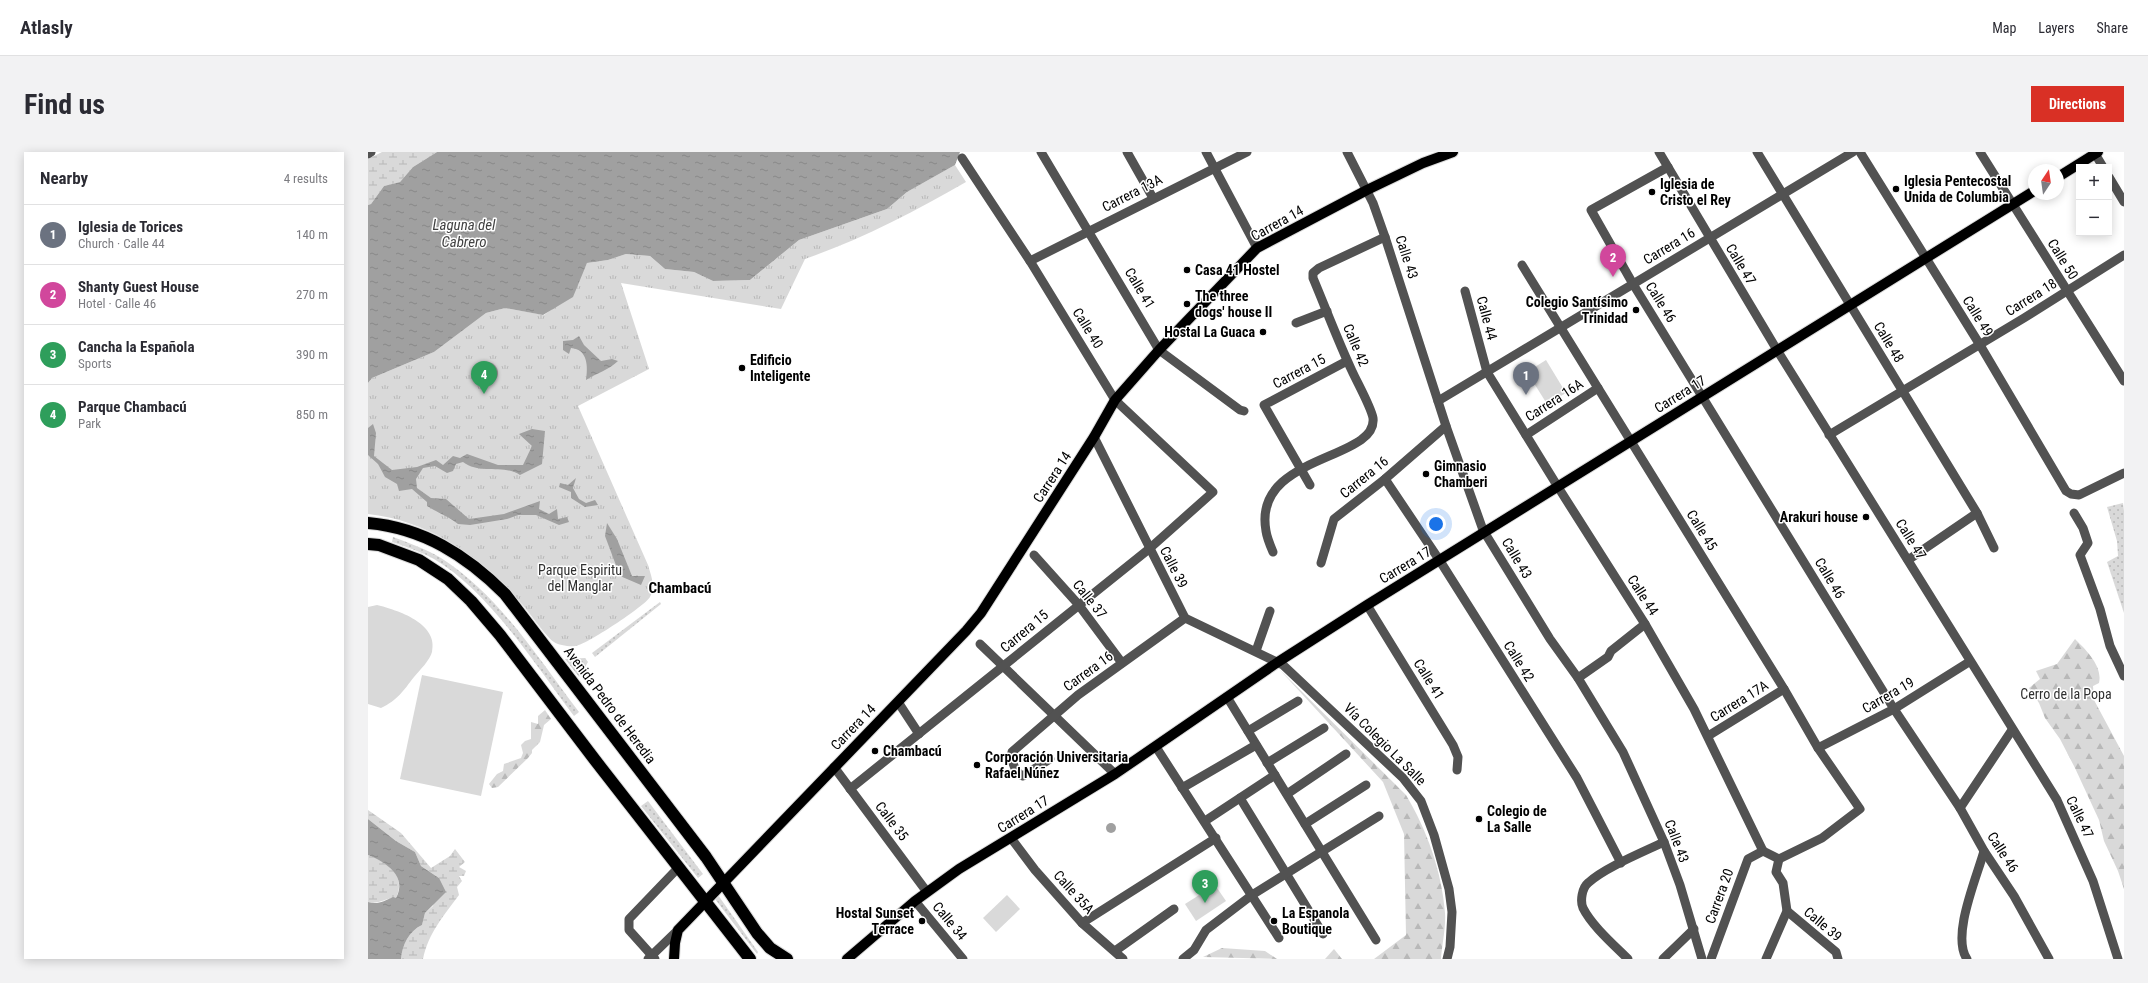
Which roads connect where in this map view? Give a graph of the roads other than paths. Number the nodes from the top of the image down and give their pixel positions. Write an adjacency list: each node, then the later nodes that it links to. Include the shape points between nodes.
1 (371, 152): 14 (street)
2 (1041, 152): 27 (street, Calle 41)
3 (1127, 152): 24 (street)
4 (1206, 152): 18 (street)
5 (1247, 152): 18 (street, Carrera 13A)
6 (1347, 152): 21 (street, Calle 43)
7 (1453, 152): 21 (main road, Carrera 14, via 1423,163)
8 (1659, 152): 17 (street, Calle 47)
9 (1756, 152): 22 (street, Calle 48)
10 (1853, 152): 22 (street, Carrera 16)
11 (1860, 152): 32 (street, Calle 49)
12 (1980, 152): 26 (street, Calle 50)
13 (2096, 153): 16 (street); 19 (main road)
14 (368, 154)
15 (962, 158): 33 (street, Calle 40)
16 (2102, 164)
17 (1668, 167): 29 (street, Calle 47); 35 (street, Calle 46, via 1591,210)
18 (1214, 168): 24 (street, Carrera 13A); 30 (street)
19 (2064, 173)
20 (2112, 182): 25 (street)
21 (1367, 190): 28 (street, Calle 43); 30 (main road, Carrera 14)
22 (1782, 194): 29 (street, Carrera 16); 38 (street, Calle 48)
23 (2028, 195): 26 (main road, Carrera 17)
24 (1153, 198): 27 (street, Carrera 13A)
25 (2124, 202)
26 (2013, 204): 32 (main road, Carrera 17); 37 (street, Calle 50)
27 (1089, 231): 33 (street, Carrera 13A); 43 (street, Calle 41)
28 (1385, 237): 39 (street, Calle 42, via 1313,273); 52 (street, Calle 43)
29 (1710, 238): 35 (street, Carrera 16); 44 (street, Calle 47)
30 (1257, 248): 43 (main road, Carrera 14)
31 (2124, 255): 37 (street, Carrera 18)
32 (1926, 258): 38 (main road, Carrera 17); 42 (street, Calle 49)
33 (1030, 261): 51 (street, Calle 40)
34 (1522, 265): 41 (street, Calle 45)
35 (1633, 284): 41 (street, Carrera 16); 50 (street, Calle 46)
36 (1465, 291): 46 (street, Calle 44)
37 (2066, 291): 42 (street, Carrera 18); 47 (street, Calle 50)
38 (1850, 304): 44 (main road, Carrera 17); 49 (street, Calle 48)
39 (1326, 311): 40 (street); 45 (street, Calle 42)
40 (1296, 323)
41 (1562, 327): 46 (street, Carrera 16); 48 (street, Calle 45)
42 (1980, 345): 49 (street, Carrera 18); 60 (street, Calle 49, via 2066,491 2079,495)
43 (1158, 350): 51 (main road, Carrera 14); 53 (street, Calle 41)
44 (1777, 350): 50 (main road, Carrera 17); 56 (street, Calle 47)
45 (1347, 361): 59 (street, Calle 42, via 1373,418 1372,429 1368,436 1358,442); 59 (street, Carrera 15, via 1264,405)
46 (1487, 372): 52 (street, Carrera 16); 55 (street, Calle 44)
47 (2124, 381)
48 (1598, 388): 55 (street, Carrera 16A); 58 (street, Calle 45)
49 (1902, 391): 56 (street, Carrera 18); 65 (street, Calle 48)
50 (1703, 396): 58 (main road, Carrera 17); 94 (street, Calle 46)
51 (1115, 400): 57 (main road, Carrera 14); 64 (street, Calle 40)
52 (1438, 402): 54 (street, Calle 43)
53 (1244, 411)
54 (1446, 426): 61 (street, Carrera 16); 68 (street, Calle 43)
55 (1526, 435): 63 (street, Calle 44)
56 (1829, 435): 74 (street, Calle 47)
57 (1094, 437): 71 (street, Calle 39); 93 (main road, Carrera 14, via 981,613)
58 (1630, 442): 63 (main road, Carrera 17); 90 (street, Calle 45)
59 (1300, 468): 62 (street); 72 (street, via 1285,478 1269,501 1266,531)
60 (2124, 473)
61 (1385, 479): 75 (street, Calle 42); 76 (street, Carrera 16, via 1334,519)
62 (1310, 485)
63 (1558, 487): 68 (main road, Carrera 17); 81 (street, Calle 44)
64 (1213, 492): 71 (street, Carrera 15)
65 (1978, 512): 70 (street, Calle 48); 74 (street)
66 (2074, 513): 88 (street, via 2088,543 2080,555 2100,609 2110,646)
67 (368, 523): 130 (highway, Avenida Pedro de Heredia, via 408,531 437,542 474,564 504,594 546,645)
68 (1485, 533): 75 (main road, Carrera 17); 89 (street, Calle 43, via 1550,639)
69 (368, 544): 128 (highway, via 379,545 419,560 448,579 471,601 500,635)
70 (1994, 548)
71 (1149, 549): 77 (street, Carrera 15); 80 (street, Calle 39)
72 (1273, 552)
73 (1034, 555): 77 (street, Calle 37)
74 (1908, 560): 85 (street, Calle 47)
75 (1440, 561): 78 (main road, Carrera 17); 127 (street, Calle 42, via 1577,778)
76 (1321, 563)
77 (1078, 604): 86 (street, Calle 37); 87 (street, Carrera 15)
78 (1367, 605): 84 (main road, Carrera 17); 108 (street, Calle 41, via 1453,745 1458,757)
79 (1270, 611): 83 (street)
80 (1185, 618): 83 (street); 86 (street, Carrera 16)
81 (1645, 624): 89 (street, via 1608,657); 100 (street, Calle 44)
82 (980, 644): 87 (street)
83 (1256, 652): 84 (street)
84 (1278, 662): 91 (main road, Carrera 17); 154 (street, Vía Colegio La Salle, via 1292,672 1402,778 1421,801 1434,835 1449,889 1452,912 1450,947)
85 (1969, 662): 94 (street, Carrera 19); 97 (street, Calle 47)
86 (1122, 663): 95 (street, Carrera 16)
87 (1003, 666): 95 (street); 99 (street, Carrera 15)
88 (2124, 676)
89 (1578, 678): 122 (street, Calle 43, via 1623,751)
90 (1784, 689): 100 (street, Carrera 17A); 103 (street, Calle 45)
91 (1227, 697): 98 (street); 102 (main road, Carrera 17)
92 (1298, 700): 98 (street)
93 (898, 702): 99 (street); 107 (main road, Carrera 14)
94 (1894, 709): 103 (street, Carrera 19); 116 (street, Calle 46)
95 (1053, 715): 105 (street, Carrera 16, via 1012,752 1014,764 1023,776); 109 (street)
96 (1324, 728): 106 (street)
97 (2012, 730): 116 (street); 145 (street, Calle 47, via 2056,800 2076,839 2093,881)
98 (1248, 731): 101 (street)
99 (920, 734): 113 (street, Carrera 15)
100 (1708, 736): 125 (street, Calle 44)
101 (1256, 746): 106 (street); 112 (street)
102 (1156, 747): 109 (main road, Carrera 17); 112 (street)
103 (1818, 748): 126 (street, Calle 45, via 1860,809 1822,838)
104 (1346, 754): 114 (street)
105 (1050, 759)
106 (1267, 763): 110 (street)
107 (834, 767): 113 (street, Calle 35); 130 (main road, Carrera 14)
108 (1457, 770)
109 (1115, 774): 120 (main road, Carrera 17)
110 (1275, 775): 114 (street); 115 (street)
111 (1366, 785): 119 (street)
112 (1182, 788): 118 (street)
113 (850, 789): 131 (street, Calle 35)
114 (1287, 794): 119 (street)
115 (1240, 798): 118 (street); 129 (street)
116 (1960, 808): 123 (street, Calle 46)
117 (1379, 816): 124 (street)
118 (1205, 821): 121 (street)
119 (1305, 824): 124 (street)
120 (1010, 838): 131 (main road, Carrera 17); 137 (street, Calle 35A)
121 (1216, 838): 132 (street); 137 (street)
122 (1664, 842): 127 (street); 138 (street, Calle 43)
123 (1984, 851): 144 (street, via 1964,920 1962,935); 162 (street, Calle 46, via 2014,896)
124 (1322, 852): 129 (street); 142 (street)
125 (1763, 852): 126 (street); 158 (street, Carrera 20, via 1748,859)
126 (1779, 859): 136 (street, via 1776,872 1783,883)
127 (1621, 863): 155 (street, via 1587,883 1582,893 1582,907)
128 (678, 868): 134 (highway); 146 (street, via 629,919 630,930)
129 (1286, 875): 132 (street); 140 (street)
130 (724, 881): 134 (main road, Carrera 14); 149 (highway, Avenida Pedro de Heredia, via 764,941)
131 (927, 892): 133 (main road, Carrera 17)
132 (1252, 895): 141 (street); 153 (street, via 1206,930 1194,950)
133 (915, 901): 150 (main road, Carrera 17); 151 (street, Calle 34)
134 (704, 902): 139 (main road, Carrera 14); 148 (highway)
135 (1174, 910): 143 (street)
136 (1787, 911): 159 (street); 160 (street, Calle 39, via 1836,952)
137 (1082, 922): 143 (street, Calle 35A)
138 (1694, 929): 156 (street); 157 (street, Calle 43)
139 (678, 930): 146 (street); 147 (main road)
140 (1323, 934)
141 (1279, 938)
142 (1376, 940)
143 (1114, 950): 152 (street, Calle 35A)
144 (1966, 957): 161 (street)
145 (2114, 957)
146 (652, 958)
147 (674, 959)
148 (750, 959)
149 (787, 959)
150 (847, 959)
151 (963, 959)
152 (1123, 959)
153 (1183, 959)
154 (1446, 959)
155 (1628, 959)
156 (1664, 959)
157 (1702, 959)
158 (1711, 959)
159 (1766, 959)
160 (1838, 959)
161 (1956, 959)
162 (2049, 959)

